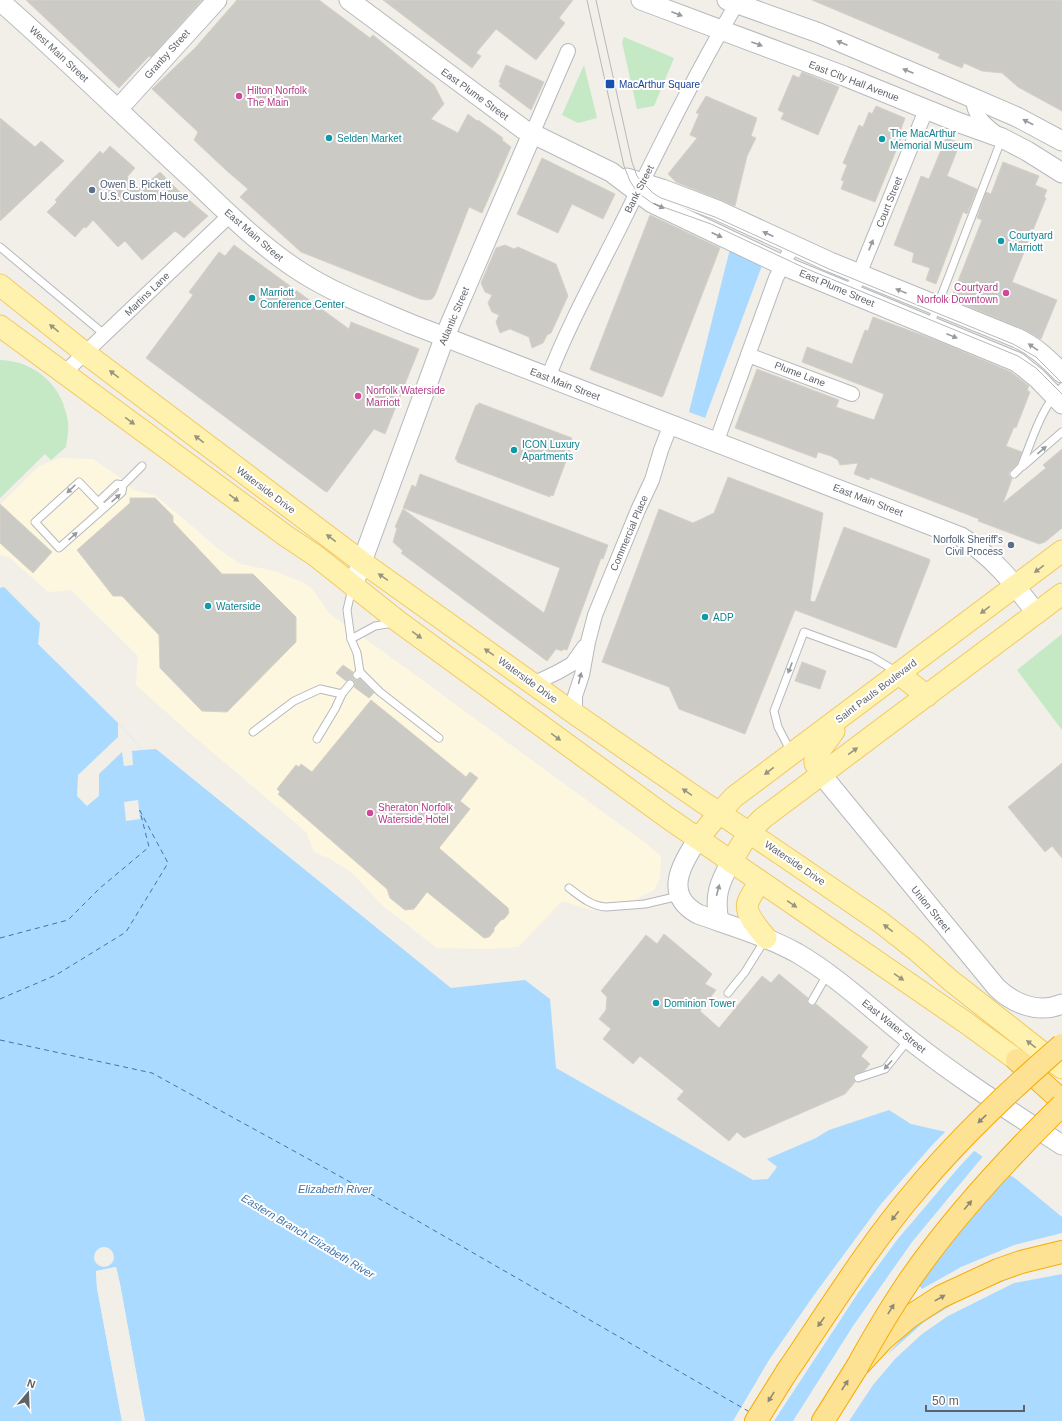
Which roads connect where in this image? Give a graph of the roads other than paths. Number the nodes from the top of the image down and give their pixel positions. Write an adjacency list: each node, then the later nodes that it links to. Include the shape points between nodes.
1 (217, 0): 9 (street, Granby Street)
2 (349, 0): 11 (street, East Plume Street)
3 (641, 0): 6 (street, East City Hall Avenue, one-way to 6)
4 (0, 1): 9 (street, West Main Street)
5 (732, 2): 6 (street, Bank Street); 8 (street, one-way to 5, via 819,33)
6 (721, 31): 10 (street, East City Hall Avenue, one-way to 10, via 844,76); 15 (street, Bank Street)
7 (568, 51): 11 (street, Atlantic Street)
8 (973, 98): 12 (street, via 980,119); 13 (street, one-way to 8, via 1017,117)
9 (118, 109): 16 (street, East Main Street)
10 (926, 110): 12 (street, East City Hall Avenue); 20 (street, Court Street, one-way to 10)
11 (532, 134): 15 (street, East Plume Street); 27 (street, Atlantic Street)
12 (1002, 138): 14 (street, East City Hall Avenue); 23 (lane)
13 (1062, 141)
14 (1062, 173)
15 (640, 187): 17 (street, East Plume Street, one-way to 15, via 717,210); 19 (street, East Plume Street, one-way to 19, via 652,203); 32 (street, Bank Street, via 559,350)
16 (230, 215): 26 (street, Martins Lane); 27 (street, East Main Street, via 274,254 302,273 411,324)
17 (793, 245): 19 (street); 20 (street, East Plume Street)
18 (0, 247): 26 (lane)
19 (782, 265): 22 (street, East Plume Street); 29 (street)
20 (860, 274): 22 (street, Court Street); 23 (street, East Plume Street, one-way to 20)
21 (0, 285): 28 (main road, Waterside Drive, one-way to 21)
22 (851, 294): 25 (street, East Plume Street)
23 (937, 306): 25 (lane); 31 (street, East Plume Street, one-way to 23, via 1045,356 1025,342)
24 (0, 326): 30 (main road)
25 (929, 326): 34 (street, East Plume Street, one-way to 34, via 1017,362)
26 (104, 334): 28 (street, Martins Lane)
27 (445, 336): 32 (street, East Main Street); 47 (street, Atlantic Street)
28 (85, 353): 30 (street, Martins Lane); 35 (main road, Waterside Drive, one-way to 28)
29 (748, 355): 33 (street, Plume Lane); 39 (street)
30 (64, 373): 36 (main road)
31 (1062, 373)
32 (548, 378): 37 (street, East Main Street)
33 (852, 394)
34 (1059, 395): 41 (lane, via 1046,409)
35 (143, 396): 36 (main road, via 121,400); 47 (main road, Waterside Drive, one-way to 35)
36 (110, 407): 48 (main road, one-way to 48, via 316,556)
37 (670, 424): 39 (street, East Main Street); 54 (street, Commercial Place, via 652,480 635,516)
38 (1062, 432): 41 (lane, one-way to 38)
39 (716, 443): 49 (street, East Main Street, via 961,537 992,560)
40 (142, 466): 43 (lane)
41 (1021, 467): 42 (lane)
42 (1014, 474)
43 (123, 485): 44 (lane, via 117,484); 45 (lane, one-way to 43, via 122,492)
44 (99, 501): 45 (lane); 45 (lane, one-way to 45, via 79,482 35,522 60,548)
45 (104, 508)
46 (1062, 551): 49 (main road, Saint Pauls Boulevard, one-way to 49)
47 (362, 562): 48 (street, Atlantic Street); 57 (main road, Waterside Drive, one-way to 47)
48 (353, 586): 52 (main road); 53 (lane, via 347,610)
49 (1016, 586): 51 (street, East Main Street); 55 (main road, Saint Pauls Boulevard, one-way to 55)
50 (1062, 594): 51 (main road)
51 (1037, 614): 59 (main road)
52 (399, 622): 53 (lane, via 375,626); 69 (main road, one-way to 69)
53 (351, 639): 63 (lane, via 357,653 358,674)
54 (588, 642): 57 (street, Commercial Place, via 572,664); 61 (street, Commercial Place, one-way to 54, via 575,696)
55 (899, 674): 59 (main road); 60 (main road, Saint Pauls Boulevard); 65 (lane, one-way to 65, via 872,657 804,632 774,711 778,727)
56 (350, 684): 58 (lane)
57 (533, 684): 61 (main road, Waterside Drive)
58 (342, 694): 62 (lane, via 320,689 294,701); 64 (lane)
59 (927, 696): 66 (main road, one-way to 59)
60 (853, 707): 65 (main road, Saint Pauls Boulevard); 66 (main road, via 815,757 814,764)
61 (575, 714): 67 (main road, Waterside Drive, one-way to 61)
62 (253, 732)
63 (439, 738)
64 (317, 740)
65 (792, 754): 67 (main road, Saint Pauls Boulevard, one-way to 67, via 734,797)
66 (821, 774): 68 (main road, via 763,818); 79 (street, Union Street, via 997,988 1021,1005 1039,1008)
67 (719, 813): 68 (main road, Waterside Drive); 69 (main road, Saint Pauls Boulevard)
68 (749, 832): 70 (main road); 83 (main road, Waterside Drive, one-way to 68, via 878,920)
69 (698, 840): 70 (main road); 73 (street, via 686,857 680,872)
70 (731, 862): 71 (main road); 74 (street, one-way to 70, via 716,904 720,883)
71 (760, 882): 74 (main road); 82 (main road, one-way to 82)
72 (569, 888): 73 (lane, via 589,903 606,908 644,904)
73 (679, 896): 74 (street, via 693,911)
74 (735, 920): 75 (main road)
75 (766, 938): 76 (street, East Water Street); 77 (lane)
76 (828, 973): 78 (lane); 80 (street, East Water Street)
77 (728, 994)
78 (812, 1001)
79 (1061, 1007)
80 (909, 1039): 84 (lane, one-way to 84, via 885,1069); 88 (street, East Water Street, via 967,1082)
81 (1062, 1045): 92 (highway, one-way to 92, bridge, via 1020,1081 961,1139 915,1190 786,1373)
82 (1017, 1060): 85 (main road); 86 (highway)
83 (1062, 1068)
84 (858, 1078)
85 (1062, 1092)
86 (1062, 1101)
87 (1062, 1105): 90 (highway, one-way to 87, bridge, via 908,1281 943,1234 982,1187)
88 (1062, 1144)
89 (1062, 1252): 90 (highway, one-way to 89, bridge, via 888,1334 940,1297 998,1270)
90 (857, 1367): 91 (highway, one-way to 90)
91 (828, 1412)
92 (756, 1421)

